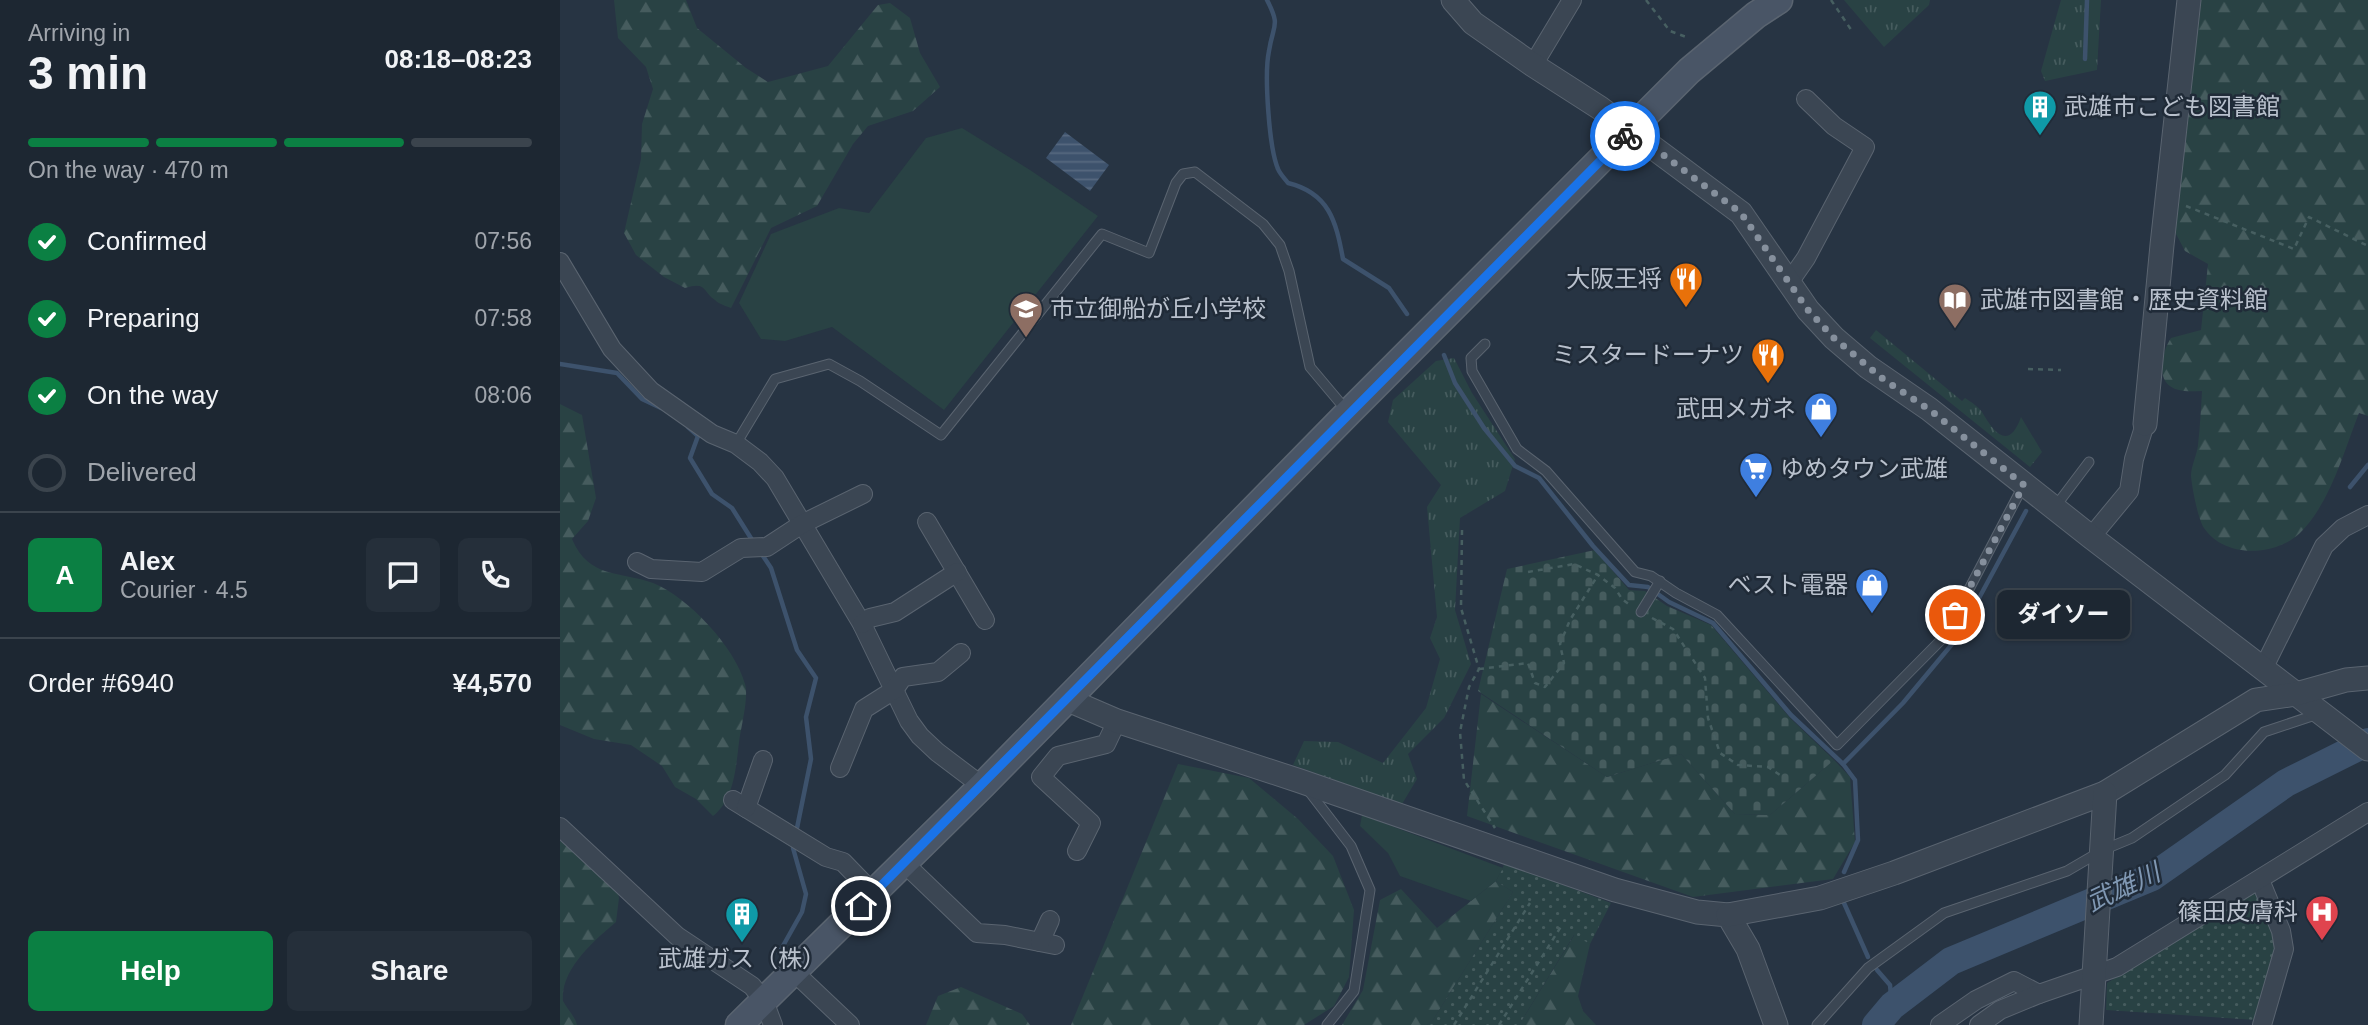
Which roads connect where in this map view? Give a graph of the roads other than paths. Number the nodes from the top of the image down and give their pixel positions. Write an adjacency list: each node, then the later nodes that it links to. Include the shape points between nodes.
1 (1453, 0): 5 (street, via 1474,23)
2 (1572, 0): 5 (street)
3 (1779, 0): 7 (main road, via 1706,55)
4 (2189, 0): 12 (street)
5 (1533, 65): 7 (street)
6 (1806, 99): 9 (street, via 1865,147)
7 (1630, 130): 9 (street, via 1741,213); 11 (main road)
8 (560, 262): 13 (street, via 612,349 651,391)
9 (1790, 281): 15 (street, via 1834,338)
10 (1485, 344): 24 (lane, via 1471,358 1472,371 1517,449 1546,471 1635,572)
11 (1348, 412): 13 (lane, via 1310,367 1280,245 1263,224 1195,172 1183,173 1176,183 1149,253 1102,234 941,435 828,363 775,379); 33 (main road)
12 (2145, 424): 21 (street, via 2129,491)
13 (736, 444): 20 (street, via 775,478)
14 (2089, 462): 17 (lane)
15 (2024, 485): 17 (street); 24 (lane, via 1944,637 1837,745 1717,615)
16 (863, 494): 20 (street)
17 (2053, 508): 21 (street)
18 (2368, 515): 29 (street, via 2343,528 2324,546)
19 (927, 522): 23 (street)
20 (802, 524): 22 (street, via 760,547 741,548 702,572 651,569); 27 (street)
21 (2091, 537): 29 (street)
22 (637, 562)
23 (957, 572): 26 (street); 27 (street, via 895,611)
24 (1660, 581): 25 (lane)
25 (1640, 612)
26 (985, 620)
27 (862, 624): 31 (street)
28 (961, 653): 31 (street, via 938,672 903,677)
29 (2263, 669): 32 (street)
30 (2368, 678): 32 (street)
31 (894, 690): 38 (street, via 864,709); 40 (street, via 920,736)
32 (2296, 694): 34 (street); 41 (street, via 2256,700)
33 (1066, 699): 35 (street); 40 (main road)
34 (2321, 713): 36 (street); 45 (lane, via 2264,732 2225,775 2132,838)
35 (1117, 721): 39 (street); 44 (street, via 1106,744 1058,756 1041,776 1091,823)
36 (2368, 749)
37 (763, 760): 48 (street, via 739,804 826,857 843,862)
38 (840, 768)
39 (1300, 781): 49 (street, via 1615,890 1697,912); 55 (lane, via 1351,846 1370,890 1354,990)
40 (982, 786): 46 (main road)
41 (2105, 793): 45 (street); 49 (street, via 1820,898)
42 (2368, 812): 47 (street)
43 (560, 827): 54 (street, via 677,936 752,986)
44 (1077, 850)
45 (2103, 850): 51 (street); 59 (lane, via 2067,871 1944,914 1868,968)
46 (904, 863): 48 (main road); 50 (street, via 978,933 1047,944)
47 (2260, 880): 51 (street, via 2117,967); 63 (street, via 2284,950)
48 (873, 894): 52 (main road)
49 (1728, 915): 58 (street, via 1748,949)
50 (1050, 920)
51 (2094, 969): 53 (street); 62 (street)
52 (794, 972): 54 (main road); 57 (street)
53 (2039, 994): 60 (street, via 2014,981); 61 (street, via 2000,1010)
54 (768, 1013): 56 (main road)
55 (1326, 1024)
56 (739, 1025)
57 (850, 1025)
58 (1776, 1025)
59 (1817, 1025)
60 (1940, 1025)
61 (1979, 1025)
62 (2091, 1025)
63 (2262, 1025)

